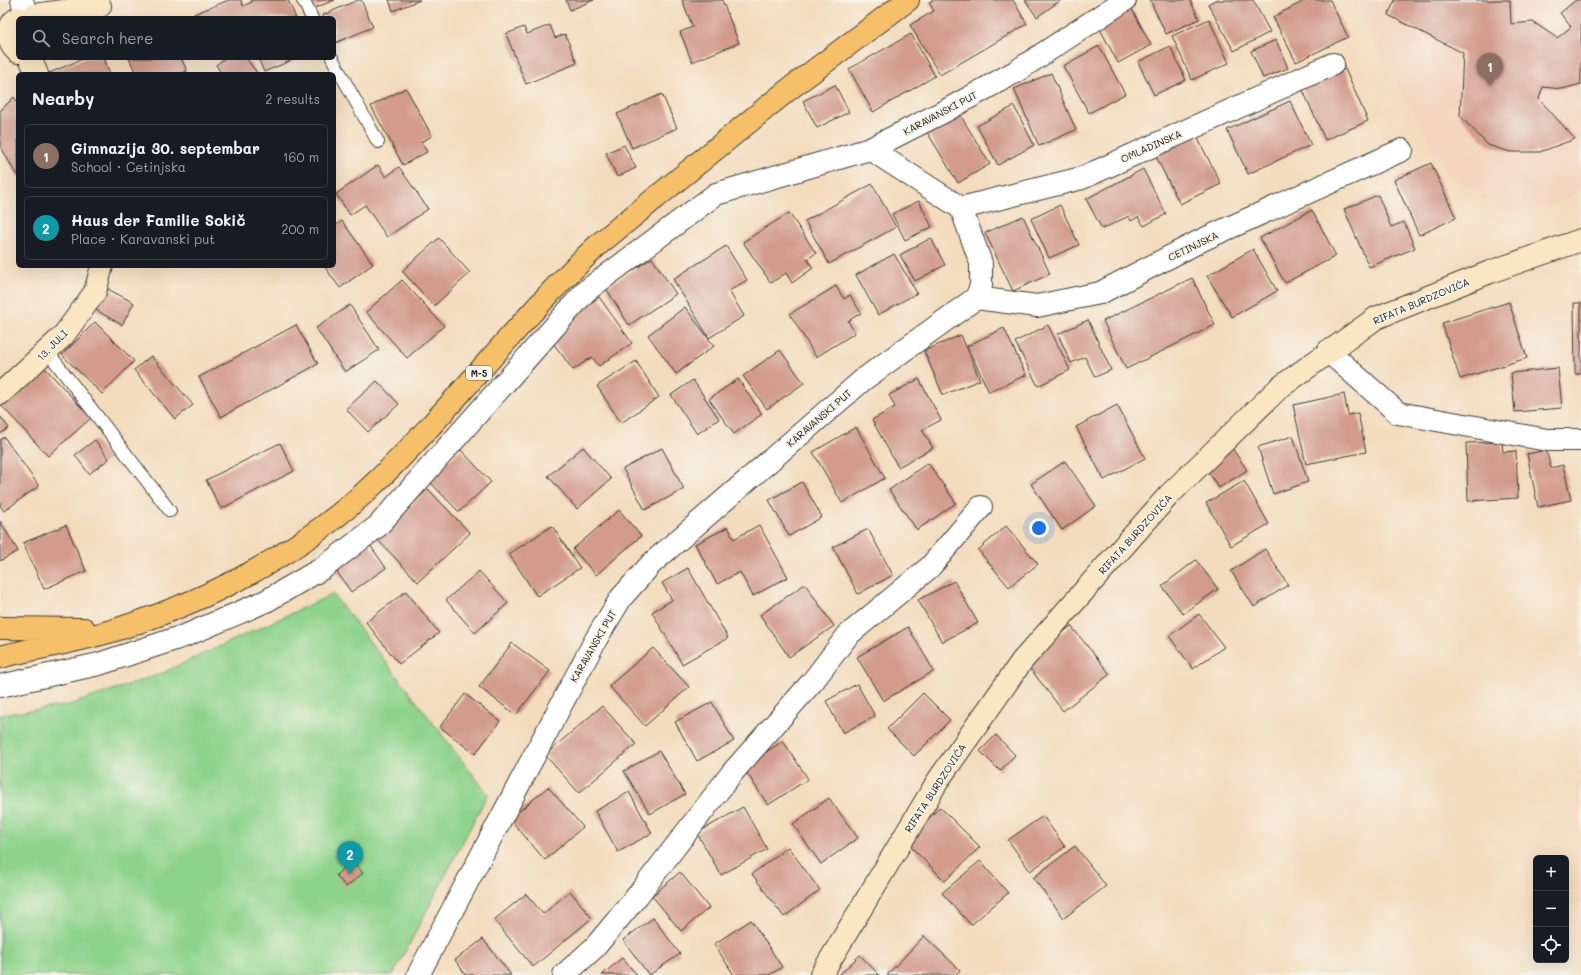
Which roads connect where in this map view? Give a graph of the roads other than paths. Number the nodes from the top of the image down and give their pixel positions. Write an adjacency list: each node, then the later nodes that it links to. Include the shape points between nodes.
1 (303, 0): 7 (lane)
2 (908, 0): 28 (main road, M-5, via 788,90 599,244 570,271 416,440 338,515 291,549 238,581 182,606)
3 (1125, 0): 15 (street, KARAVANSKI PUT, via 1015,72 945,111)
4 (108, 3): 5 (street); 6 (street)
5 (26, 14)
6 (84, 16)
7 (311, 16)
8 (16, 19): 9 (street, via 8,32)
9 (10, 49)
10 (31, 60): 13 (street)
11 (333, 60): 14 (lane)
12 (1333, 64): 17 (street, OMLADINSKA, via 1082,178)
13 (36, 72)
14 (378, 142)
15 (870, 148): 17 (street); 30 (street, KARAVANSKI PUT, via 716,194 586,291 378,526 323,568 266,601 187,635 99,664)
16 (1402, 150): 20 (street, CETINJSKA, via 1202,240 1100,293 1037,306)
17 (962, 208): 20 (street, via 981,263 981,286)
18 (1581, 240): 22 (street, RIFATA BURDZOVIĆA, via 1490,272 1376,318)
19 (101, 268): 21 (street, 13. JULI, via 95,292 63,336)
20 (976, 298): 31 (street, KARAVANSKI PUT, via 864,379 652,563 621,598 596,639)
21 (47, 351): 23 (street, 13. JULI); 26 (lane)
22 (1328, 351): 24 (street, via 1398,413 1547,440); 33 (street, RIFATA BURDZOVIĆA, via 1279,388 1168,496 1022,661 939,779)
23 (0, 394)
24 (1581, 440)
25 (981, 507): 32 (street, via 930,567 848,635 813,681 732,773 595,947)
26 (170, 510)
27 (0, 628): 28 (main road)
28 (119, 629): 29 (main road, M-5)
29 (0, 656)
30 (0, 686)
31 (418, 975)
32 (564, 975)
33 (821, 975)

